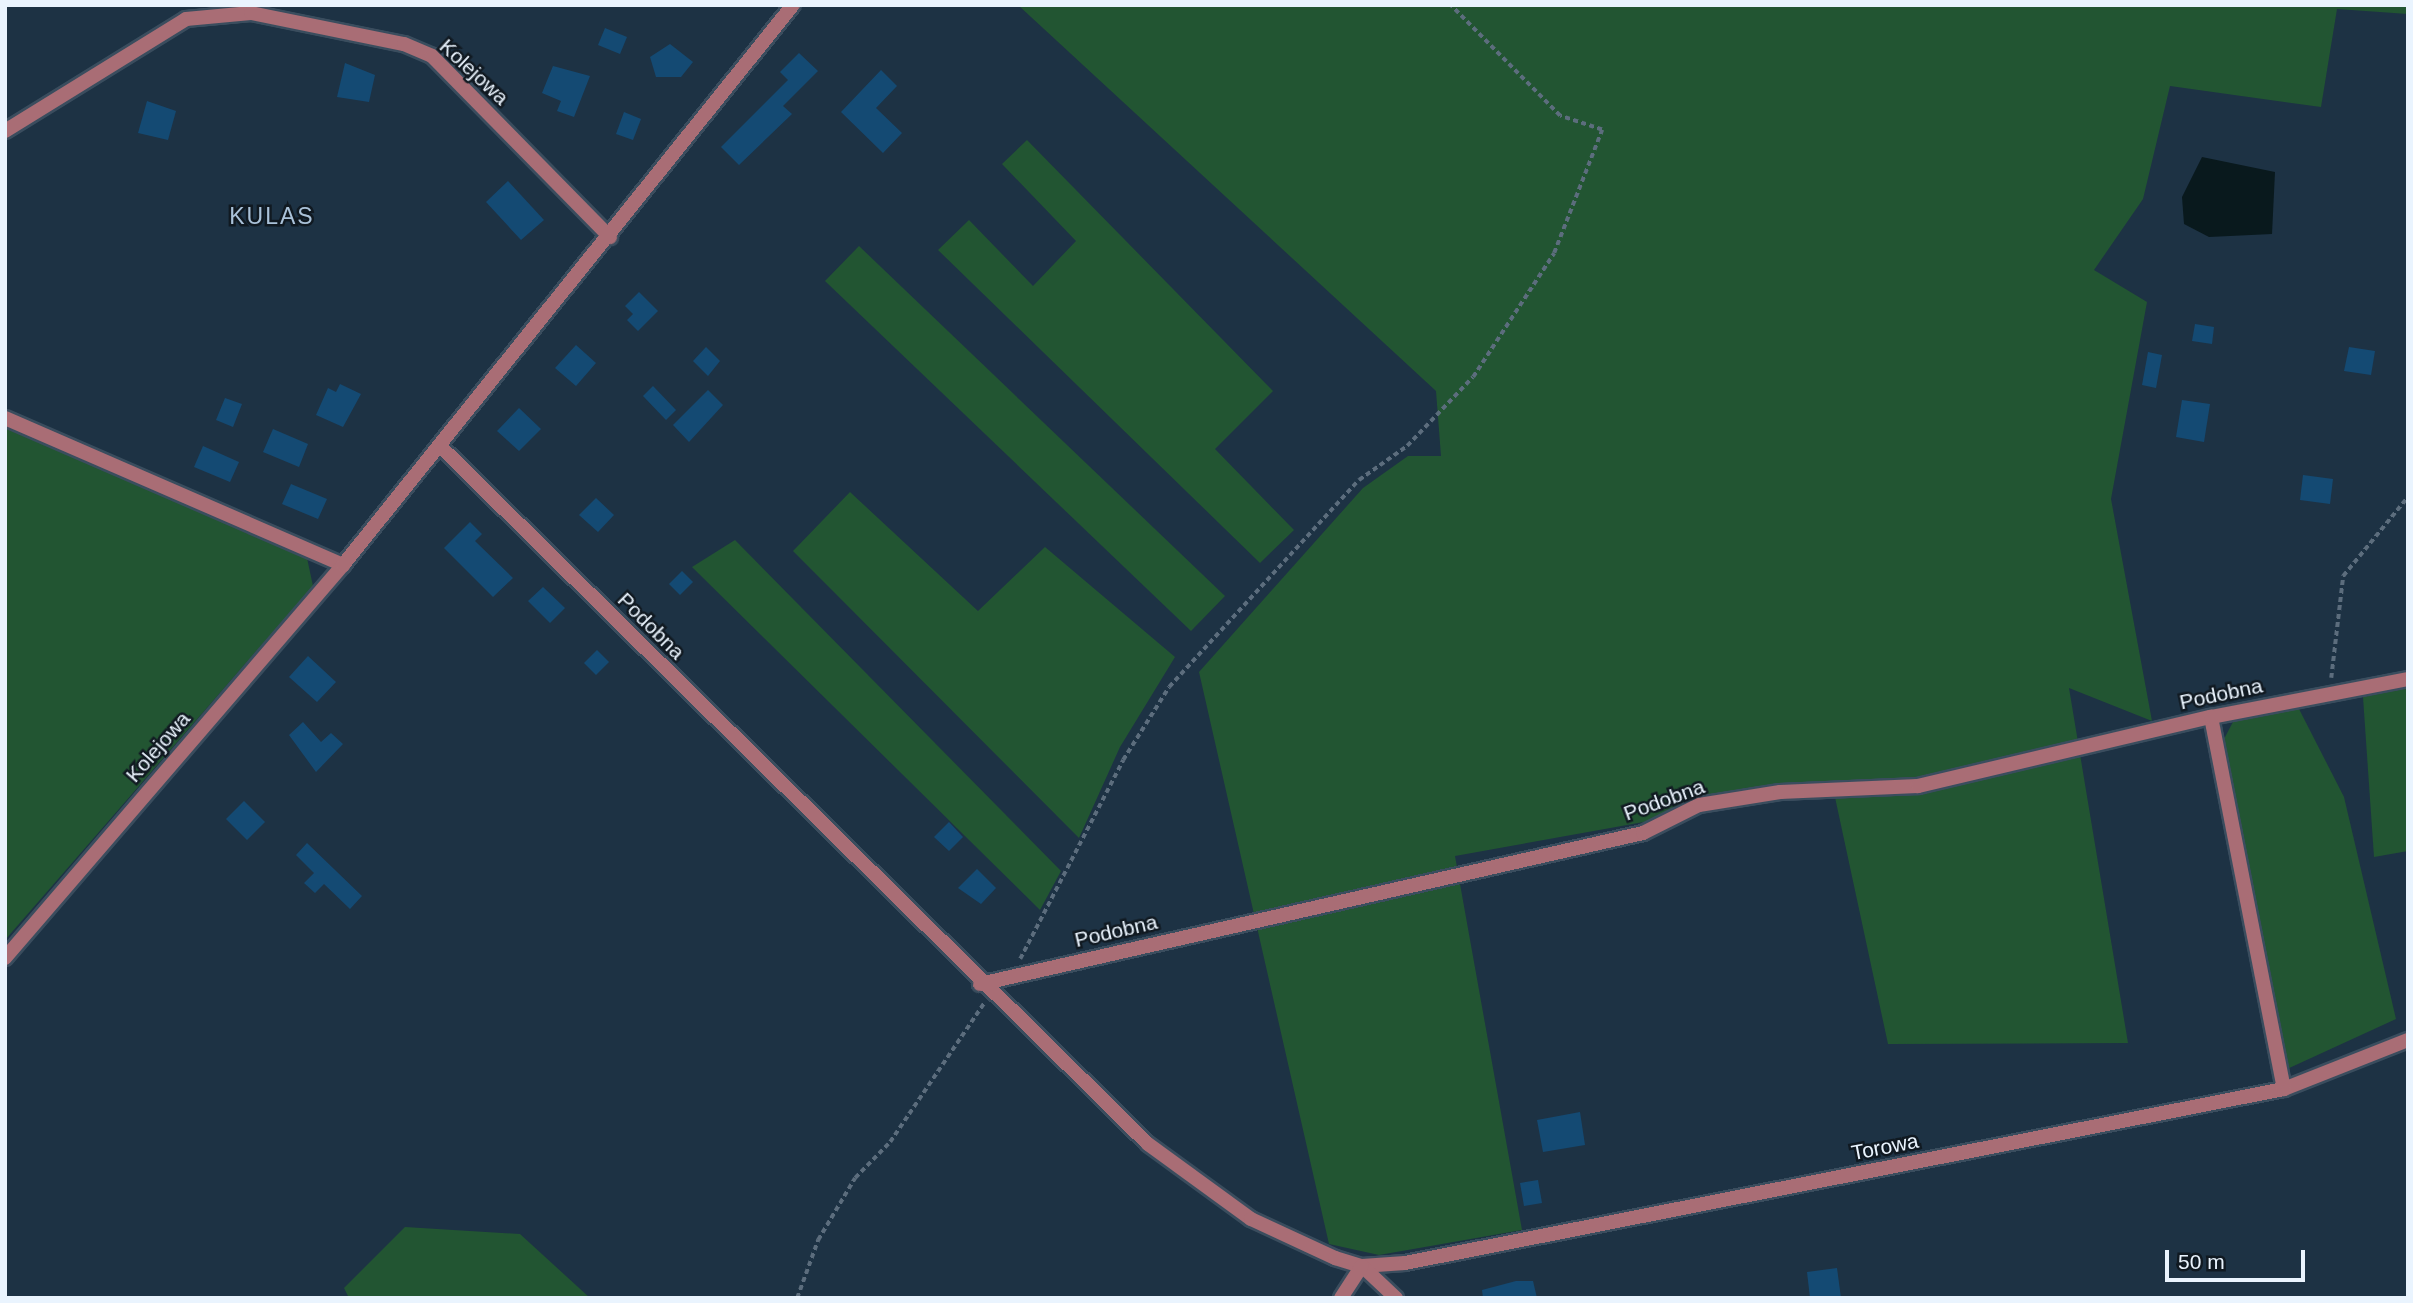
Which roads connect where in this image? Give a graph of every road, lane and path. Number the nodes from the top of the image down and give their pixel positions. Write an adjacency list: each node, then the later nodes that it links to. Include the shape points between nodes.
1 (793, 5): 4 (street, Kolejowa)
2 (1450, 5): 13 (path, via 1560,116 1602,131 1554,253 1473,377 1407,446 1359,480 1169,687 1123,760 1038,933)
3 (5, 131): 4 (street, Kolejowa, via 186,19 216,12 251,13 404,44 432,56)
4 (610, 237): 6 (street, Kolejowa)
5 (5, 418): 8 (street)
6 (441, 446): 8 (street, Kolejowa); 14 (street, Podobna)
7 (2408, 497): 10 (path, via 2343,576)
8 (343, 565): 12 (street, Kolejowa)
9 (2408, 679): 10 (street, Podobna)
10 (2329, 694): 11 (street, Podobna)
11 (2211, 717): 13 (street, Podobna, via 1918,786 1780,792 1699,806 1643,834); 16 (street)
12 (5, 958)
13 (1007, 978): 14 (street, Podobna)
14 (985, 989): 17 (street, Podobna, via 1197,1186 1303,1245); 18 (path, via 890,1142 855,1178 818,1240)
15 (2408, 1040): 16 (street, Torowa, via 2327,1077)
16 (2284, 1089): 17 (street, Torowa)
17 (1362, 1266): 19 (street); 20 (street)
18 (797, 1298)
19 (1341, 1298)
20 (1396, 1298)

